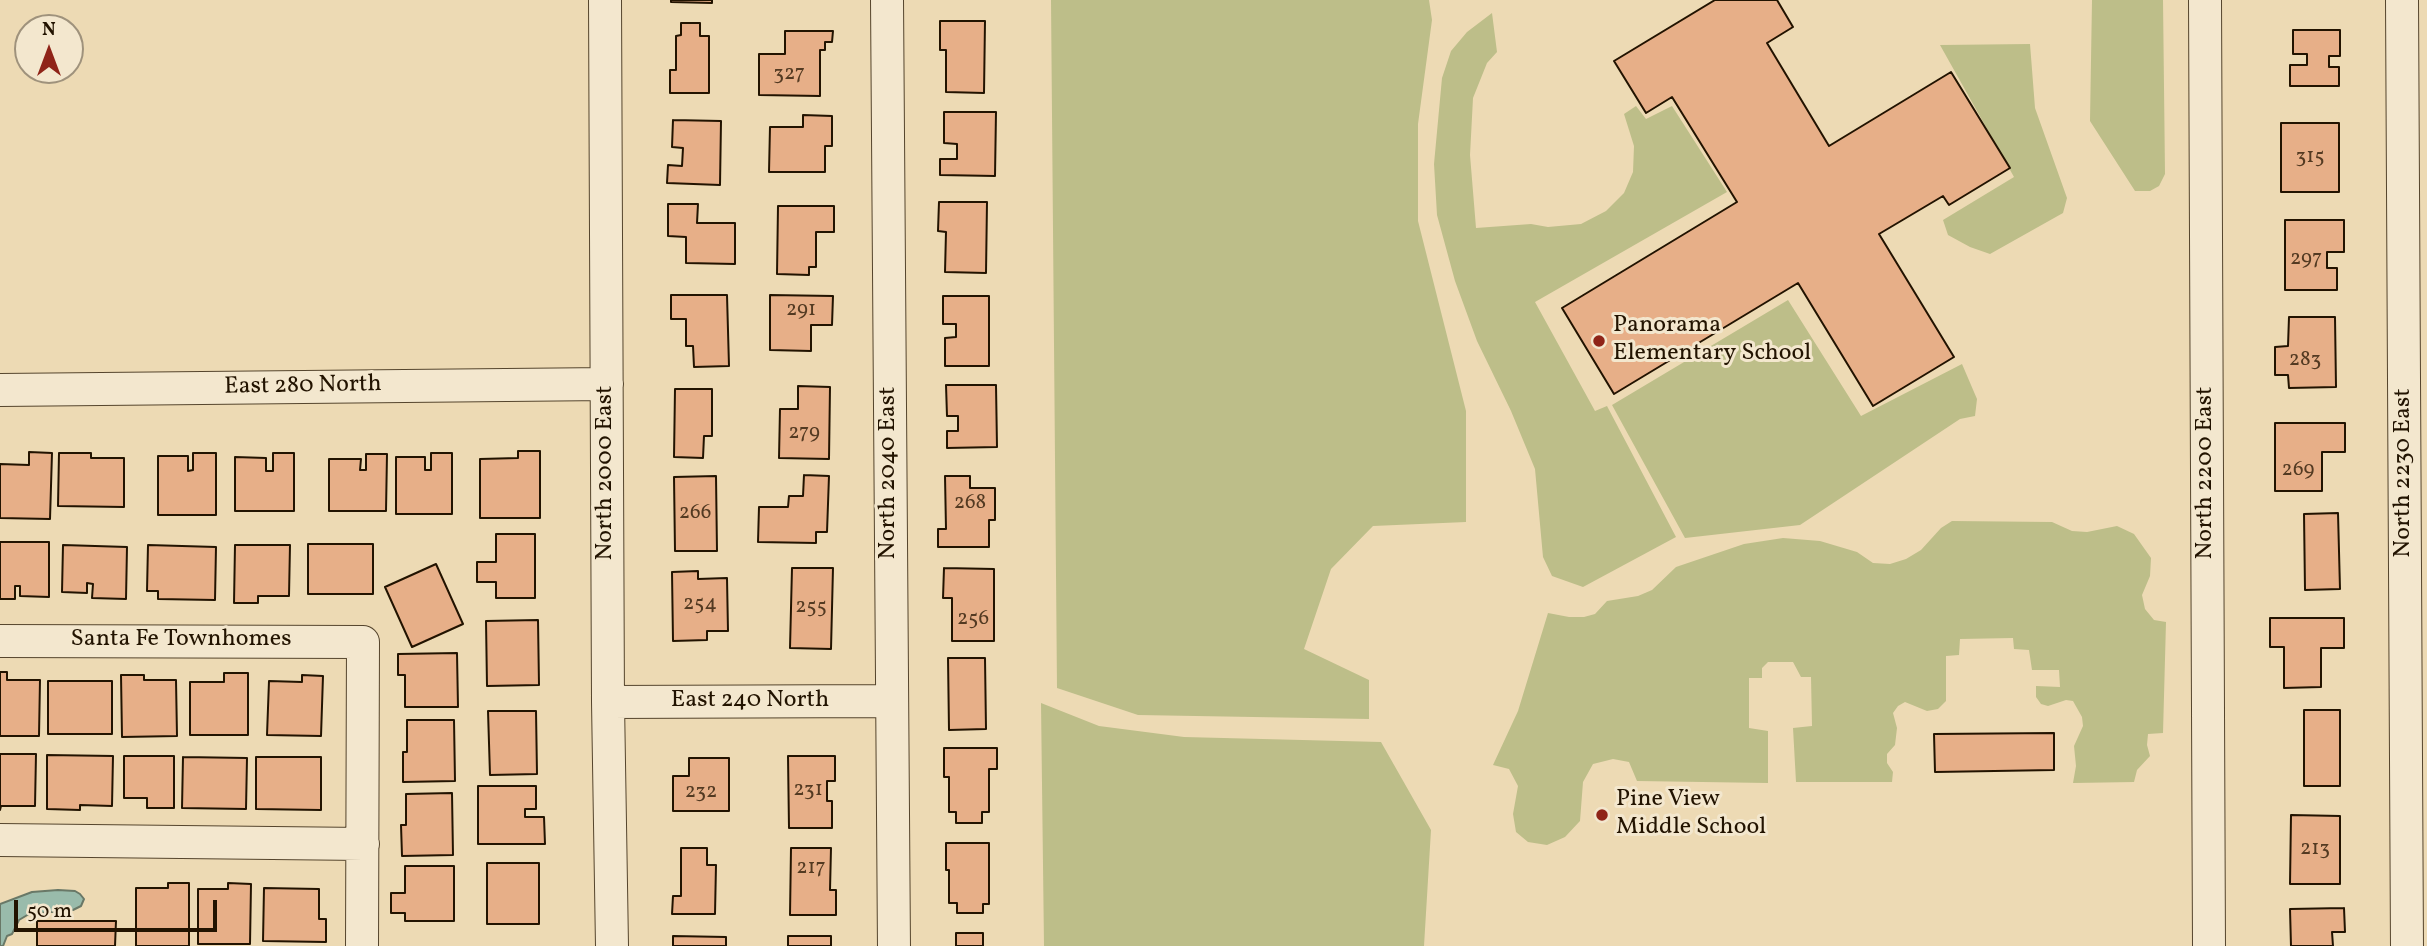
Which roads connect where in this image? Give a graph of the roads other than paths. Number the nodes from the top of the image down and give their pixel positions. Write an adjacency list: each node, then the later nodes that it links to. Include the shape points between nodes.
1 (605, 0): 5 (street, North 2000 East)
2 (887, 0): 8 (street, North 2040 East)
3 (2206, 0): 15 (street, North 2200 East)
4 (2402, 0): 16 (street, North 2230 East)
5 (607, 384): 6 (street, East 280 North); 9 (street, North 2000 East)
6 (0, 390)
7 (0, 641): 11 (street, Santa Fe Townhomes, via 363,642)
8 (892, 701): 9 (street, East 240 North); 14 (street, North 2040 East)
9 (608, 702): 13 (street, North 2000 East)
10 (0, 840): 11 (street)
11 (363, 844): 12 (street)
12 (362, 946)
13 (612, 946)
14 (894, 946)
15 (2209, 946)
16 (2407, 946)

